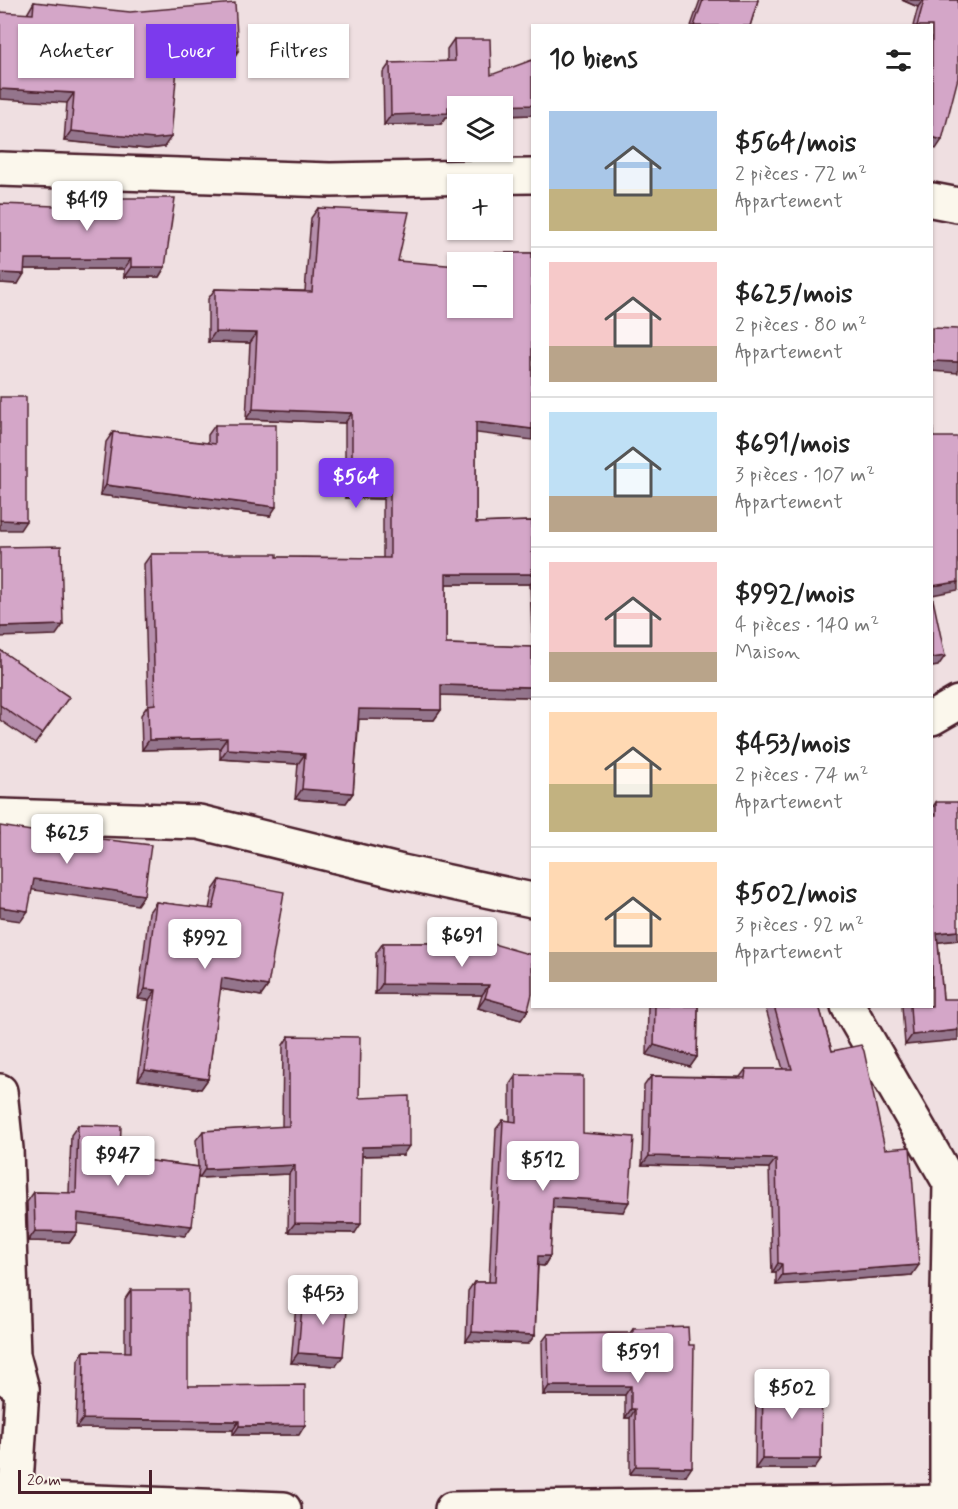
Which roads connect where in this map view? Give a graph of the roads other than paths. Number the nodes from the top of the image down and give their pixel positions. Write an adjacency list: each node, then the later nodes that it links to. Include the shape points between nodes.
1 (0, 169): 2 (street, via 330,180)
2 (531, 176)
3 (933, 200): 4 (street)
4 (958, 205)
5 (958, 703): 6 (street)
6 (933, 717)
7 (0, 816): 8 (street, via 199,822)
8 (531, 900)
9 (849, 1008): 12 (street, via 950,1183 947,1345)
10 (0, 1091): 11 (street, via 6,1149)
11 (11, 1381): 13 (street)
12 (953, 1501): 15 (street)
13 (8, 1502): 14 (street)
14 (284, 1509)
15 (452, 1509)

